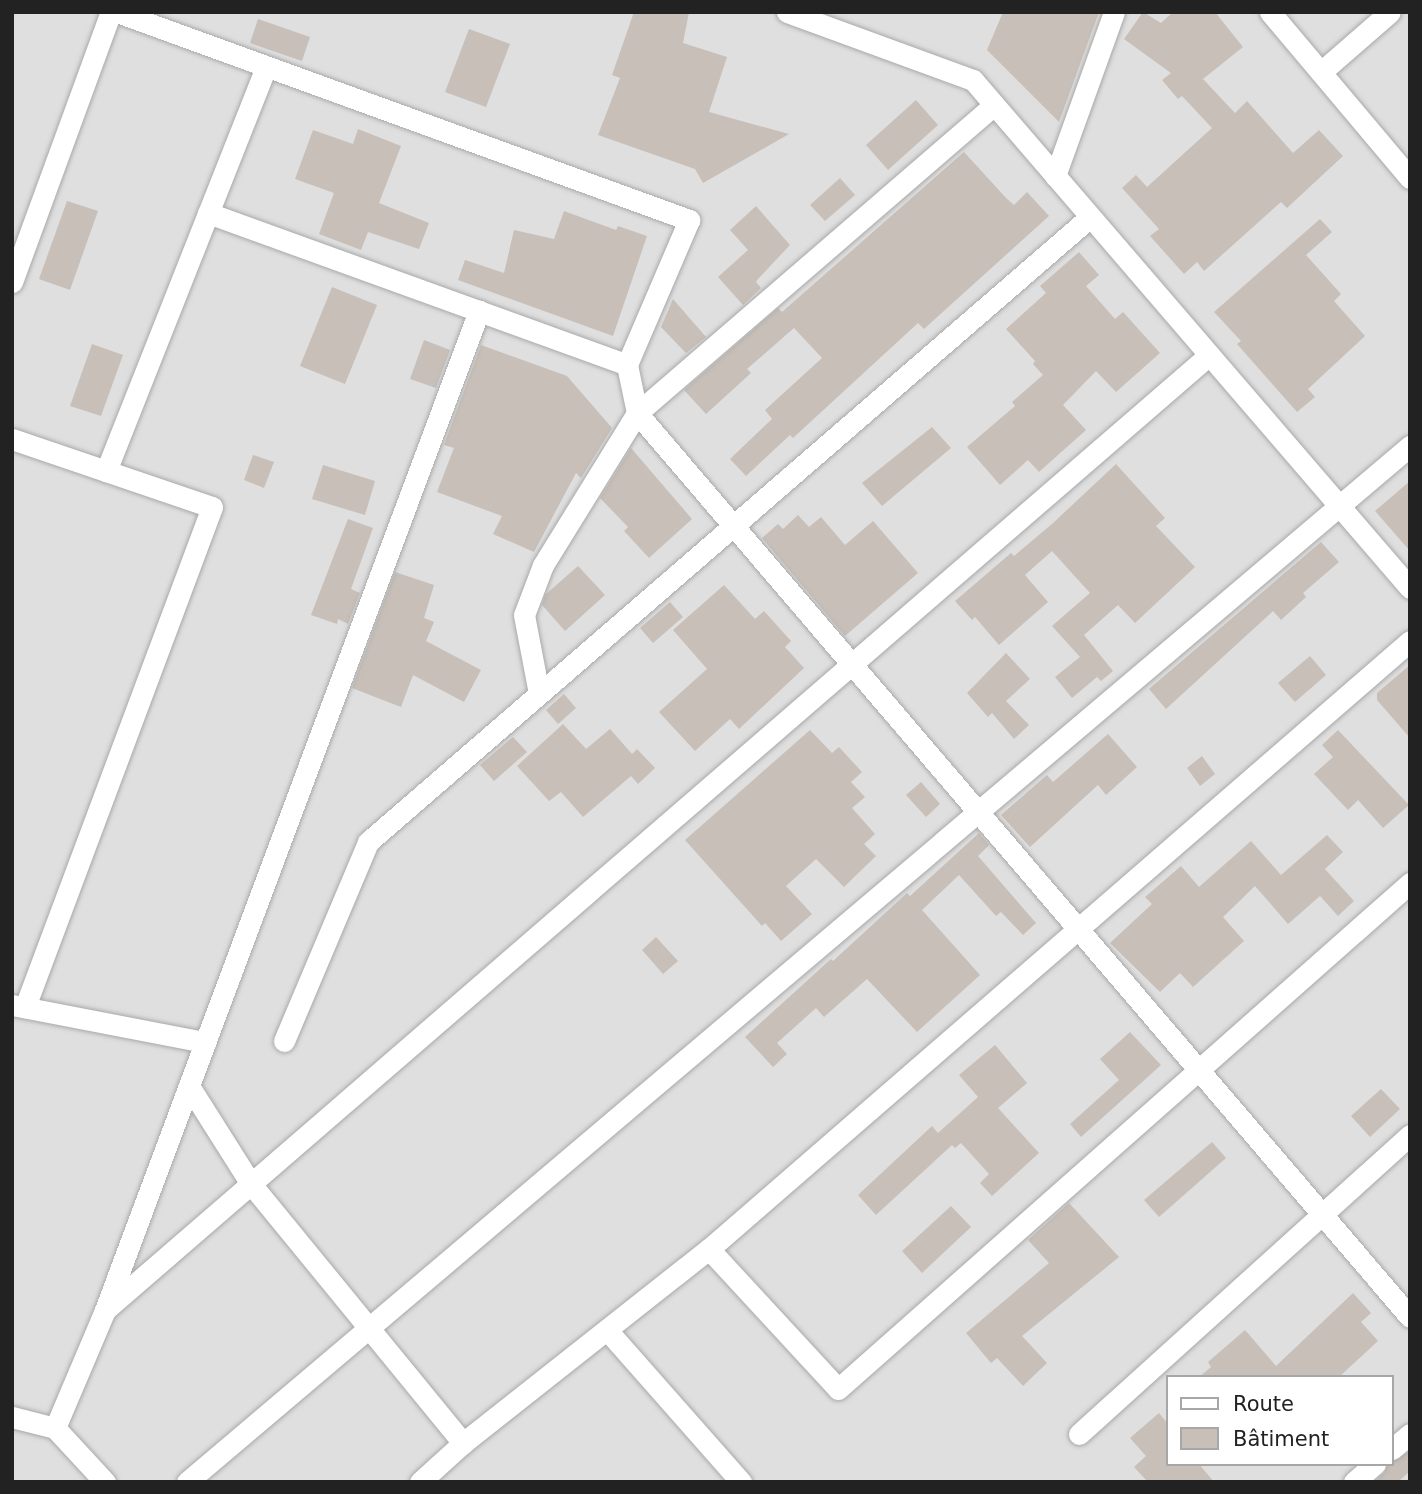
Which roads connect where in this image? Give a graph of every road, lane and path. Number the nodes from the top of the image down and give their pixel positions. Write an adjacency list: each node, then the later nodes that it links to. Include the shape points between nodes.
1 (111, 12): 14 (street)
2 (117, 12): 7 (street)
3 (787, 12): 9 (street, via 972,80)
4 (1114, 12): 10 (street)
5 (1270, 12): 8 (street)
6 (1390, 12): 8 (street)
7 (266, 66): 12 (street); 17 (street, via 689,220)
8 (1321, 72): 11 (street)
9 (994, 105): 10 (street); 18 (street)
10 (1055, 176): 13 (street)
11 (1410, 178)
12 (208, 213): 15 (street); 21 (street)
13 (1090, 216): 16 (street); 23 (street)
14 (12, 282)
15 (479, 311): 17 (street); 33 (street)
16 (1209, 355): 22 (street); 26 (street)
17 (627, 365): 18 (street)
18 (637, 413): 23 (street); 27 (street, via 543,565 524,615)
19 (12, 439): 21 (street)
20 (1410, 446): 22 (street)
21 (106, 471): 31 (street, via 212,508)
22 (1339, 506): 24 (street); 28 (street)
23 (733, 526): 26 (street); 27 (street)
24 (1410, 589)
25 (1410, 641): 30 (street)
26 (852, 665): 28 (street); 37 (street)
27 (539, 694): 32 (street, via 368,842)
28 (978, 812): 30 (street); 42 (street)
29 (1410, 883): 34 (street)
30 (1078, 929): 34 (street); 39 (street)
31 (19, 1006): 33 (street)
32 (284, 1041)
33 (205, 1042): 35 (street)
34 (1199, 1070): 38 (street); 39 (street, via 838,1389)
35 (189, 1086): 37 (street); 40 (street)
36 (1410, 1135): 38 (street)
37 (251, 1184): 40 (street); 42 (street)
38 (1321, 1213): 41 (street); 46 (street)
39 (709, 1249): 43 (street)
40 (105, 1310): 45 (street)
41 (1410, 1317)
42 (370, 1327): 48 (street); 52 (street)
43 (607, 1330): 48 (street); 54 (street)
44 (12, 1417): 45 (street)
45 (55, 1428): 51 (street)
46 (1079, 1434)
47 (1410, 1434): 49 (street)
48 (463, 1443): 53 (street)
49 (1394, 1447)
50 (1373, 1466): 55 (street)
51 (105, 1482)
52 (187, 1482)
53 (420, 1482)
54 (741, 1482)
55 (1354, 1482)

